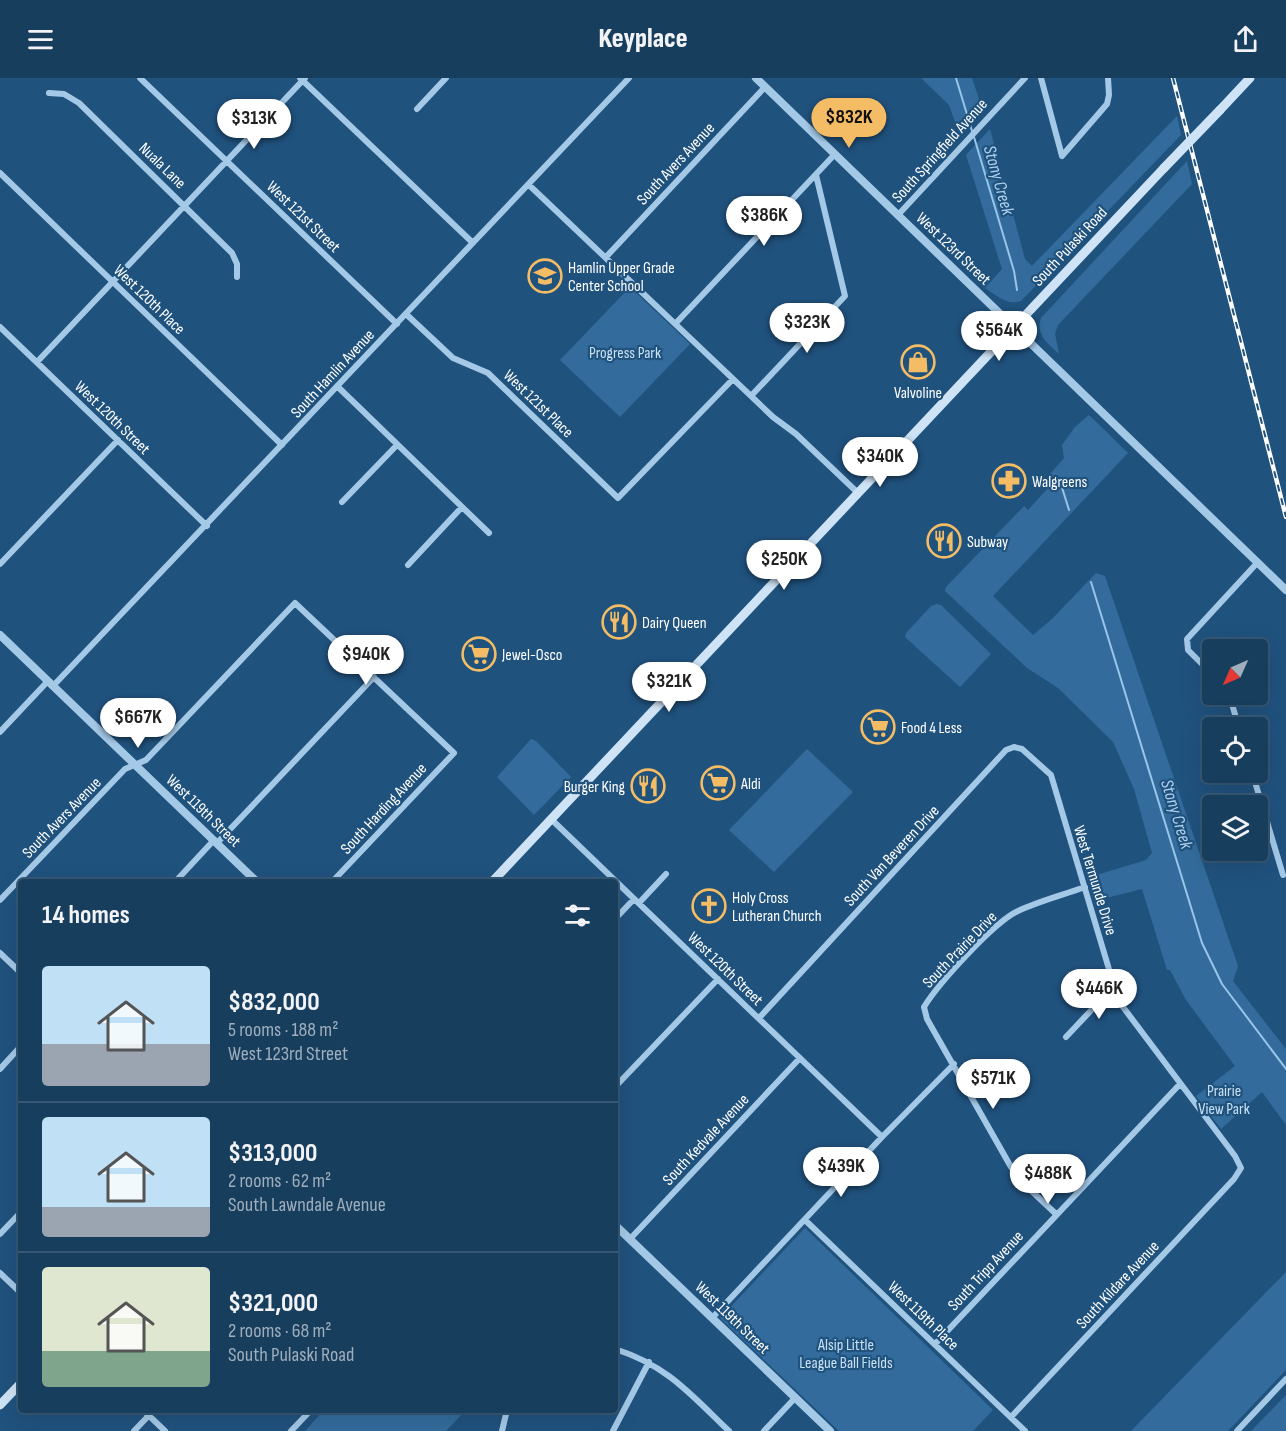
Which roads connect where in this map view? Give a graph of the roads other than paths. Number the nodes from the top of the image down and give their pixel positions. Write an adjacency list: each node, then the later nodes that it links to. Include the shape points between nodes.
1 (140, 78): 14 (street, West 121st Street)
2 (446, 78): 12 (street)
3 (629, 78): 17 (street, South Hamlin Avenue)
4 (756, 78): 10 (street, West 123rd Street)
5 (1025, 78): 19 (street, South Springfield Avenue)
6 (1041, 78): 7 (street, via 1062,156 1107,104)
7 (1108, 78)
8 (1250, 78): 27 (main road, South Pulaski Road, bridge)
9 (303, 79): 14 (street); 20 (street)
10 (765, 87): 13 (street, West 123rd Street); 21 (street, South Avers Avenue)
11 (49, 93): 18 (street, Nuala Lane, via 64,94 79,103)
12 (417, 110)
13 (835, 154): 16 (street); 19 (street, West 123rd Street)
14 (227, 162): 18 (street); 26 (street, West 121st Street)
15 (0, 173): 23 (street, West 120th Place)
16 (816, 175): 25 (street); 32 (street, via 845,296)
17 (529, 185): 20 (street, South Hamlin Avenue); 21 (street)
18 (185, 205): 22 (street, Nuala Lane, via 232,253); 23 (street)
19 (898, 215): 27 (street, West 123rd Street)
20 (473, 243): 24 (street, South Hamlin Avenue)
21 (606, 257): 25 (street)
22 (237, 277)
23 (113, 282): 29 (street); 34 (street, West 120th Place)
24 (406, 314): 26 (street, South Hamlin Avenue); 30 (street, West 121st Place, via 453,358 488,373 618,498)
25 (676, 323): 30 (street)
26 (397, 324): 31 (street, South Hamlin Avenue)
27 (1014, 326): 36 (main road, South Pulaski Road); 41 (street, West 123rd Street)
28 (1, 331): 29 (street, West 120th Street)
29 (37, 362): 33 (street, West 120th Street)
30 (733, 379): 32 (street)
31 (337, 386): 34 (street, South Hamlin Avenue); 35 (street)
32 (751, 396): 36 (street)
33 (118, 440): 39 (street, West 120th Street); 42 (street)
34 (282, 445): 39 (street, South Hamlin Avenue)
35 (397, 445): 37 (street); 38 (street)
36 (858, 493): 53 (main road, South Pulaski Road)
37 (342, 501)
38 (462, 507): 40 (street); 43 (street)
39 (207, 526): 48 (street, South Hamlin Avenue)
40 (489, 533)
41 (1258, 562): 44 (street, West 123rd Street); 46 (street, via 1189,635 1186,644)
42 (0, 564)
43 (408, 566)
44 (1286, 590)
45 (0, 635): 48 (street, West 119th Street)
46 (1202, 664)
47 (374, 677): 50 (street, South Avers Avenue, via 294,603 146,760); 54 (street); 60 (street, South Harding Avenue, via 454,753)
48 (51, 684): 49 (street, South Hamlin Avenue); 50 (street, West 119th Street)
49 (0, 732)
50 (135, 764): 54 (street, West 119th Street); 57 (street, South Avers Avenue, via 125,769)
51 (1050, 775): 65 (street, West Termunde Drive); 73 (street, South Van Beveren Drive, via 1022,749 1006,750)
52 (1255, 783): 56 (street)
53 (551, 819): 61 (main road, South Pulaski Road); 62 (street, West 120th Street)
54 (216, 842): 58 (street); 59 (street, West 119th Street)
55 (666, 874): 67 (street)
56 (1283, 875)
57 (20, 879)
58 (178, 879)
59 (254, 879)
60 (335, 879)
61 (495, 879)
62 (613, 879)
63 (18, 881): 66 (street, South Avers Avenue)
64 (618, 884): 67 (street, West 120th Street)
65 (1085, 888): 72 (street, West Termunde Drive); 77 (street, South Prairie Drive, via 1017,911 996,927 934,991 924,1007 927,1019)
66 (0, 900)
67 (636, 901): 68 (street); 71 (street, West 120th Street)
68 (618, 916)
69 (0, 953): 70 (street)
70 (18, 970)
71 (718, 979): 73 (street, West 120th Street); 79 (street)
72 (1114, 986): 74 (street); 80 (street, West Termunde Drive, via 1131,1020)
73 (759, 1018): 76 (street, West 120th Street)
74 (1066, 1037)
75 (18, 1049): 78 (street)
76 (800, 1058): 81 (street, West 120th Street); 88 (street, South Kedvale Avenue)
77 (954, 1064): 81 (street); 83 (street, via 1011,1167)
78 (0, 1069)
79 (618, 1084)
80 (1180, 1084): 82 (street, West Termunde Drive); 83 (street, South Tripp Avenue)
81 (882, 1137): 85 (street)
82 (1241, 1168): 102 (street, South Kildare Avenue)
83 (1056, 1214): 92 (street, South Tripp Avenue)
84 (18, 1215): 87 (street)
85 (805, 1220): 91 (street); 92 (street, West 119th Place)
86 (618, 1228): 88 (street, West 119th Street)
87 (0, 1234)
88 (630, 1239): 91 (street, West 119th Street)
89 (0, 1273): 90 (street)
90 (18, 1290)
91 (712, 1317): 97 (street, West 119th Street)
92 (935, 1344): 102 (street, West 119th Place)
93 (618, 1350): 94 (street)
94 (649, 1362): 107 (street); 108 (street, via 672,1377)
95 (1286, 1379): 112 (street)
96 (18, 1386): 98 (main road)
97 (795, 1398): 109 (street); 110 (street, West 119th Street)
98 (0, 1406)
99 (151, 1413): 103 (street); 104 (street)
100 (308, 1413): 105 (street)
101 (506, 1413): 106 (street)
102 (1011, 1417): 111 (street, West 119th Place)
103 (134, 1431)
104 (165, 1431)
105 (291, 1431)
106 (502, 1431)
107 (613, 1431)
108 (729, 1431)
109 (764, 1431)
110 (830, 1431)
111 (1025, 1431)
112 (1237, 1431)

